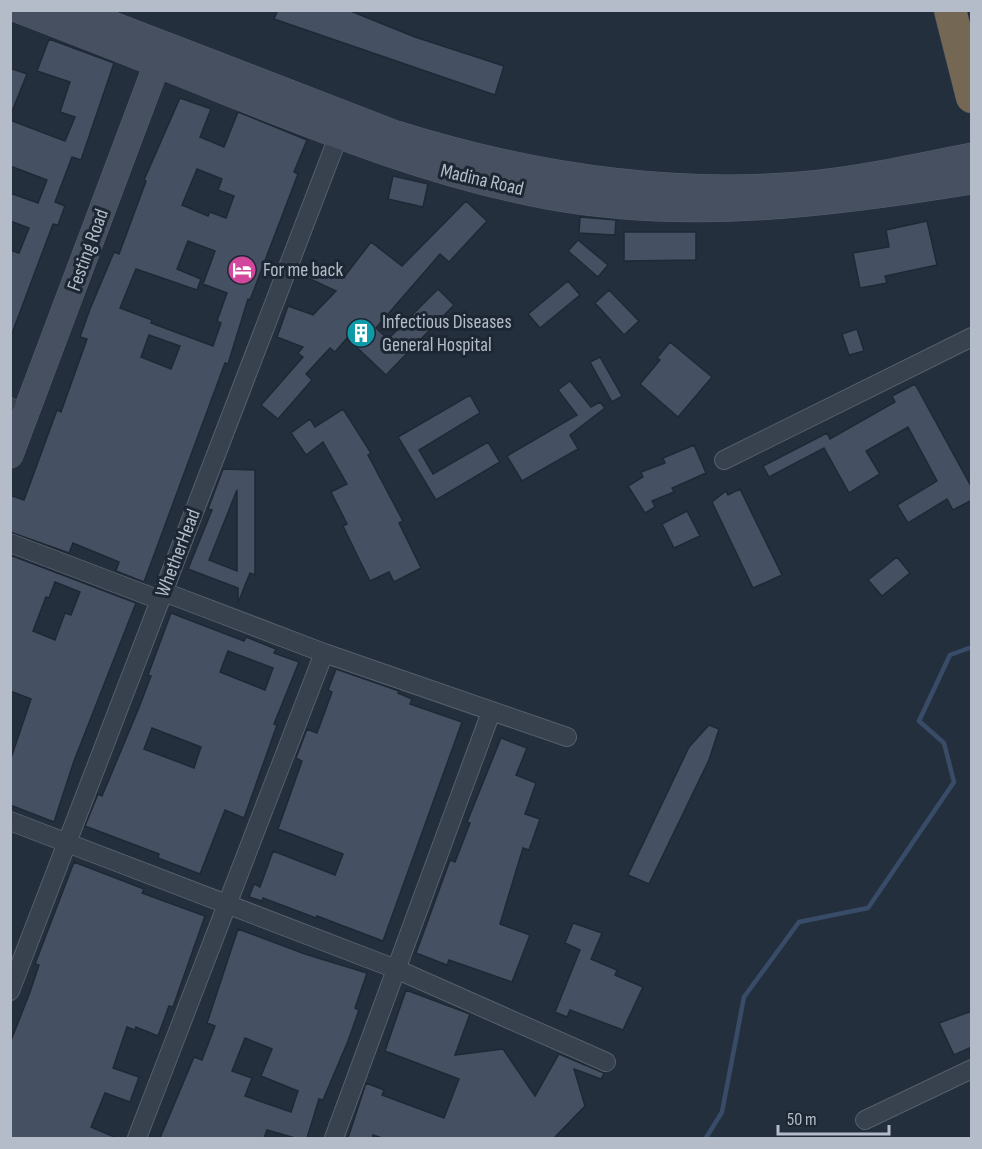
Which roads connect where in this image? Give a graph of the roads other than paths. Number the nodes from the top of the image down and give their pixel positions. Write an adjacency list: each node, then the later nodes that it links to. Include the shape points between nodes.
1 (20, 10): 4 (main road, Madina Road)
2 (74, 10): 4 (main road, Madina Road)
3 (950, 10): 5 (highway)
4 (161, 54): 6 (main road, Madina Road); 10 (main road, Festing Road)
5 (972, 97)
6 (342, 125): 7 (main road, Madina Road, via 494,162 598,180 671,186 801,185); 8 (main road, Madina Road, via 414,164 548,196 593,202 746,208 853,200); 14 (street, WhetherHead)
7 (972, 156)
8 (972, 181)
9 (972, 337): 12 (street)
10 (20, 406): 11 (main road, Festing Road)
11 (10, 455)
12 (724, 460)
13 (10, 543): 14 (street)
14 (162, 596): 15 (street); 19 (street, WhetherHead)
15 (324, 652): 16 (street); 20 (street)
16 (491, 712): 17 (street); 21 (street)
17 (567, 737)
18 (10, 821): 19 (street)
19 (68, 842): 20 (street); 22 (street, WhetherHead)
20 (226, 903): 21 (street); 26 (street)
21 (396, 969): 23 (street); 27 (street)
22 (10, 991)
23 (606, 1062)
24 (972, 1070): 25 (street)
25 (865, 1119)
26 (137, 1138)
27 (334, 1138)

